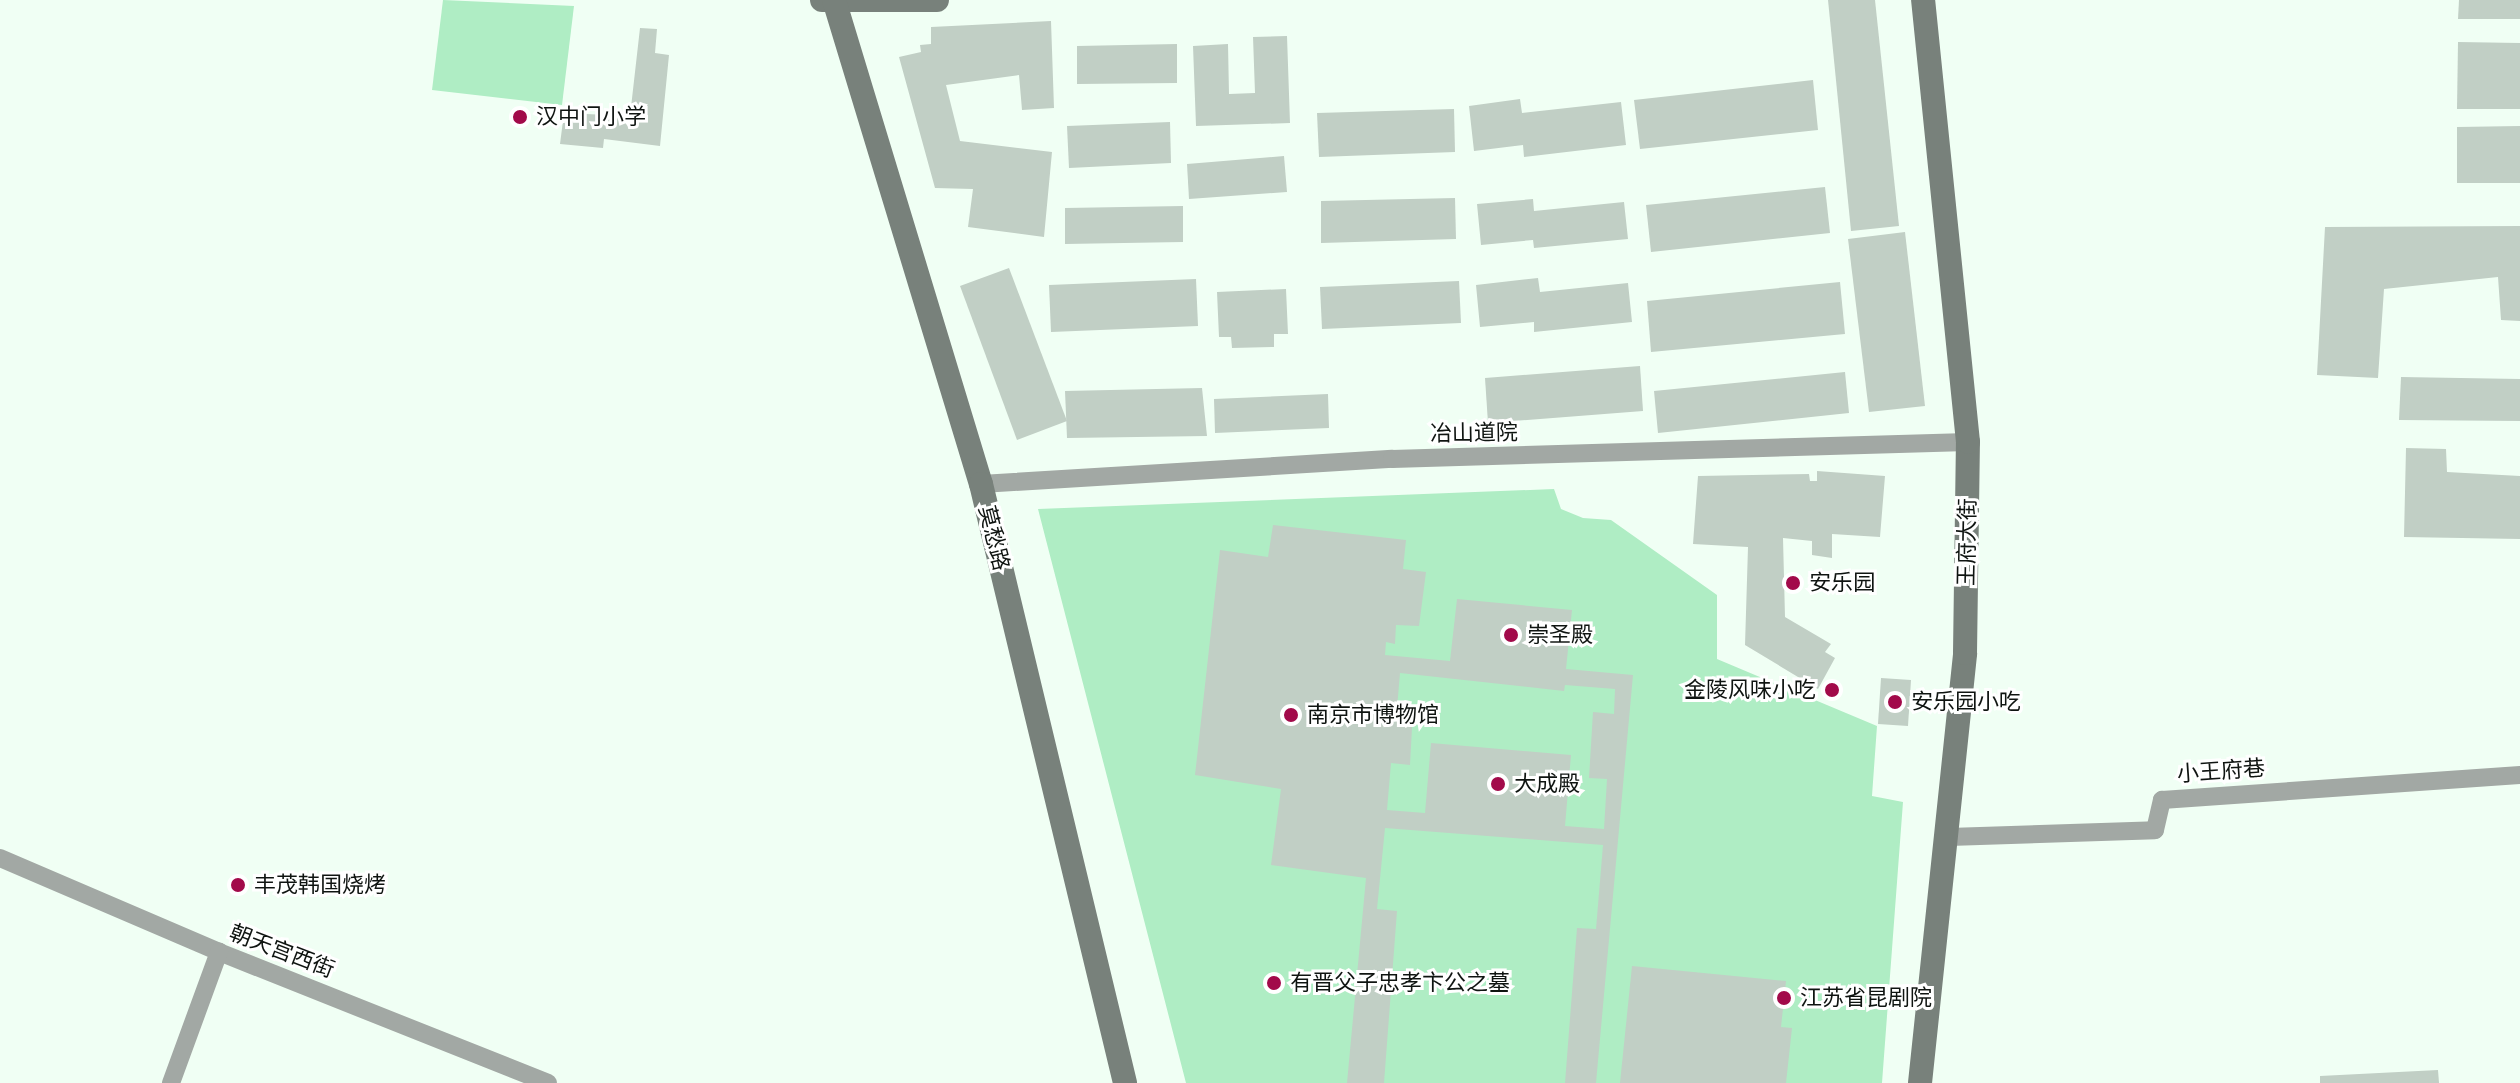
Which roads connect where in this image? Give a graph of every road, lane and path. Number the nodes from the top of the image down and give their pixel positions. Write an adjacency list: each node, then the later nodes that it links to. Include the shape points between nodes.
1 (937, 0): 3 (street)
2 (1923, 0): 4 (street, 王府大街)
3 (830, 1): 5 (street, 莫愁路)
4 (1968, 442): 5 (street, 冶山道院, via 1392,459); 7 (street, 王府大街, via 1965,653)
5 (981, 484): 12 (street, 莫愁路)
6 (2520, 775): 7 (street, 小王府巷, via 2162,800 2155,830)
7 (1949, 837): 13 (street, 王府大街)
8 (0, 858): 9 (street, 朝天宫西街)
9 (219, 952): 10 (street); 11 (street, 朝天宫西街)
10 (171, 1083)
11 (548, 1083)
12 (1125, 1083)
13 (1920, 1083)

